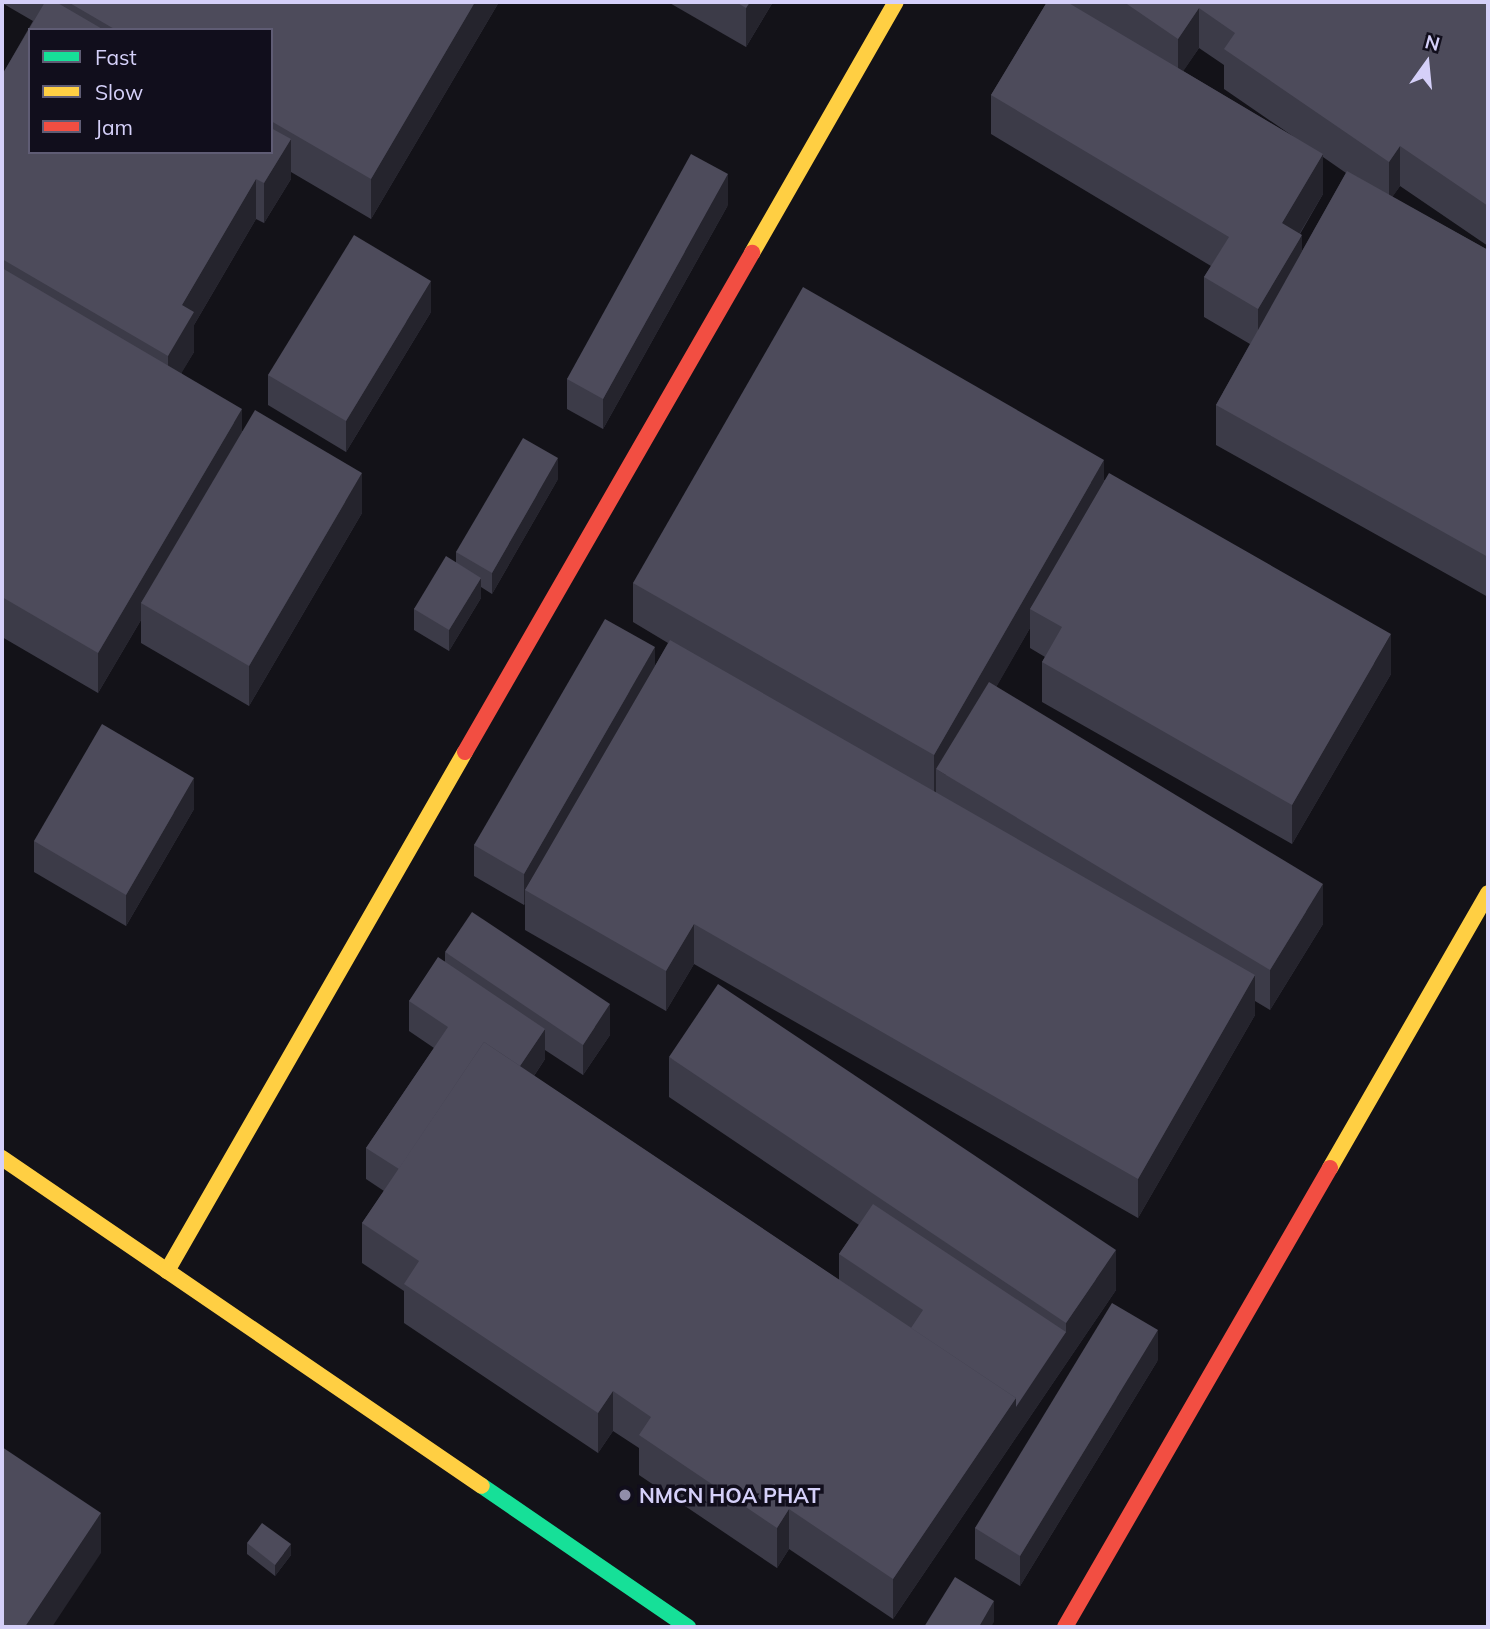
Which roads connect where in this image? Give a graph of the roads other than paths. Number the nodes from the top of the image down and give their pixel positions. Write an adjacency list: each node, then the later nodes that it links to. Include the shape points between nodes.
1 (896, 2): 4 (street)
2 (1488, 893): 6 (street)
3 (2, 1158): 4 (street)
4 (167, 1271): 5 (street)
5 (688, 1627)
6 (1065, 1627)

